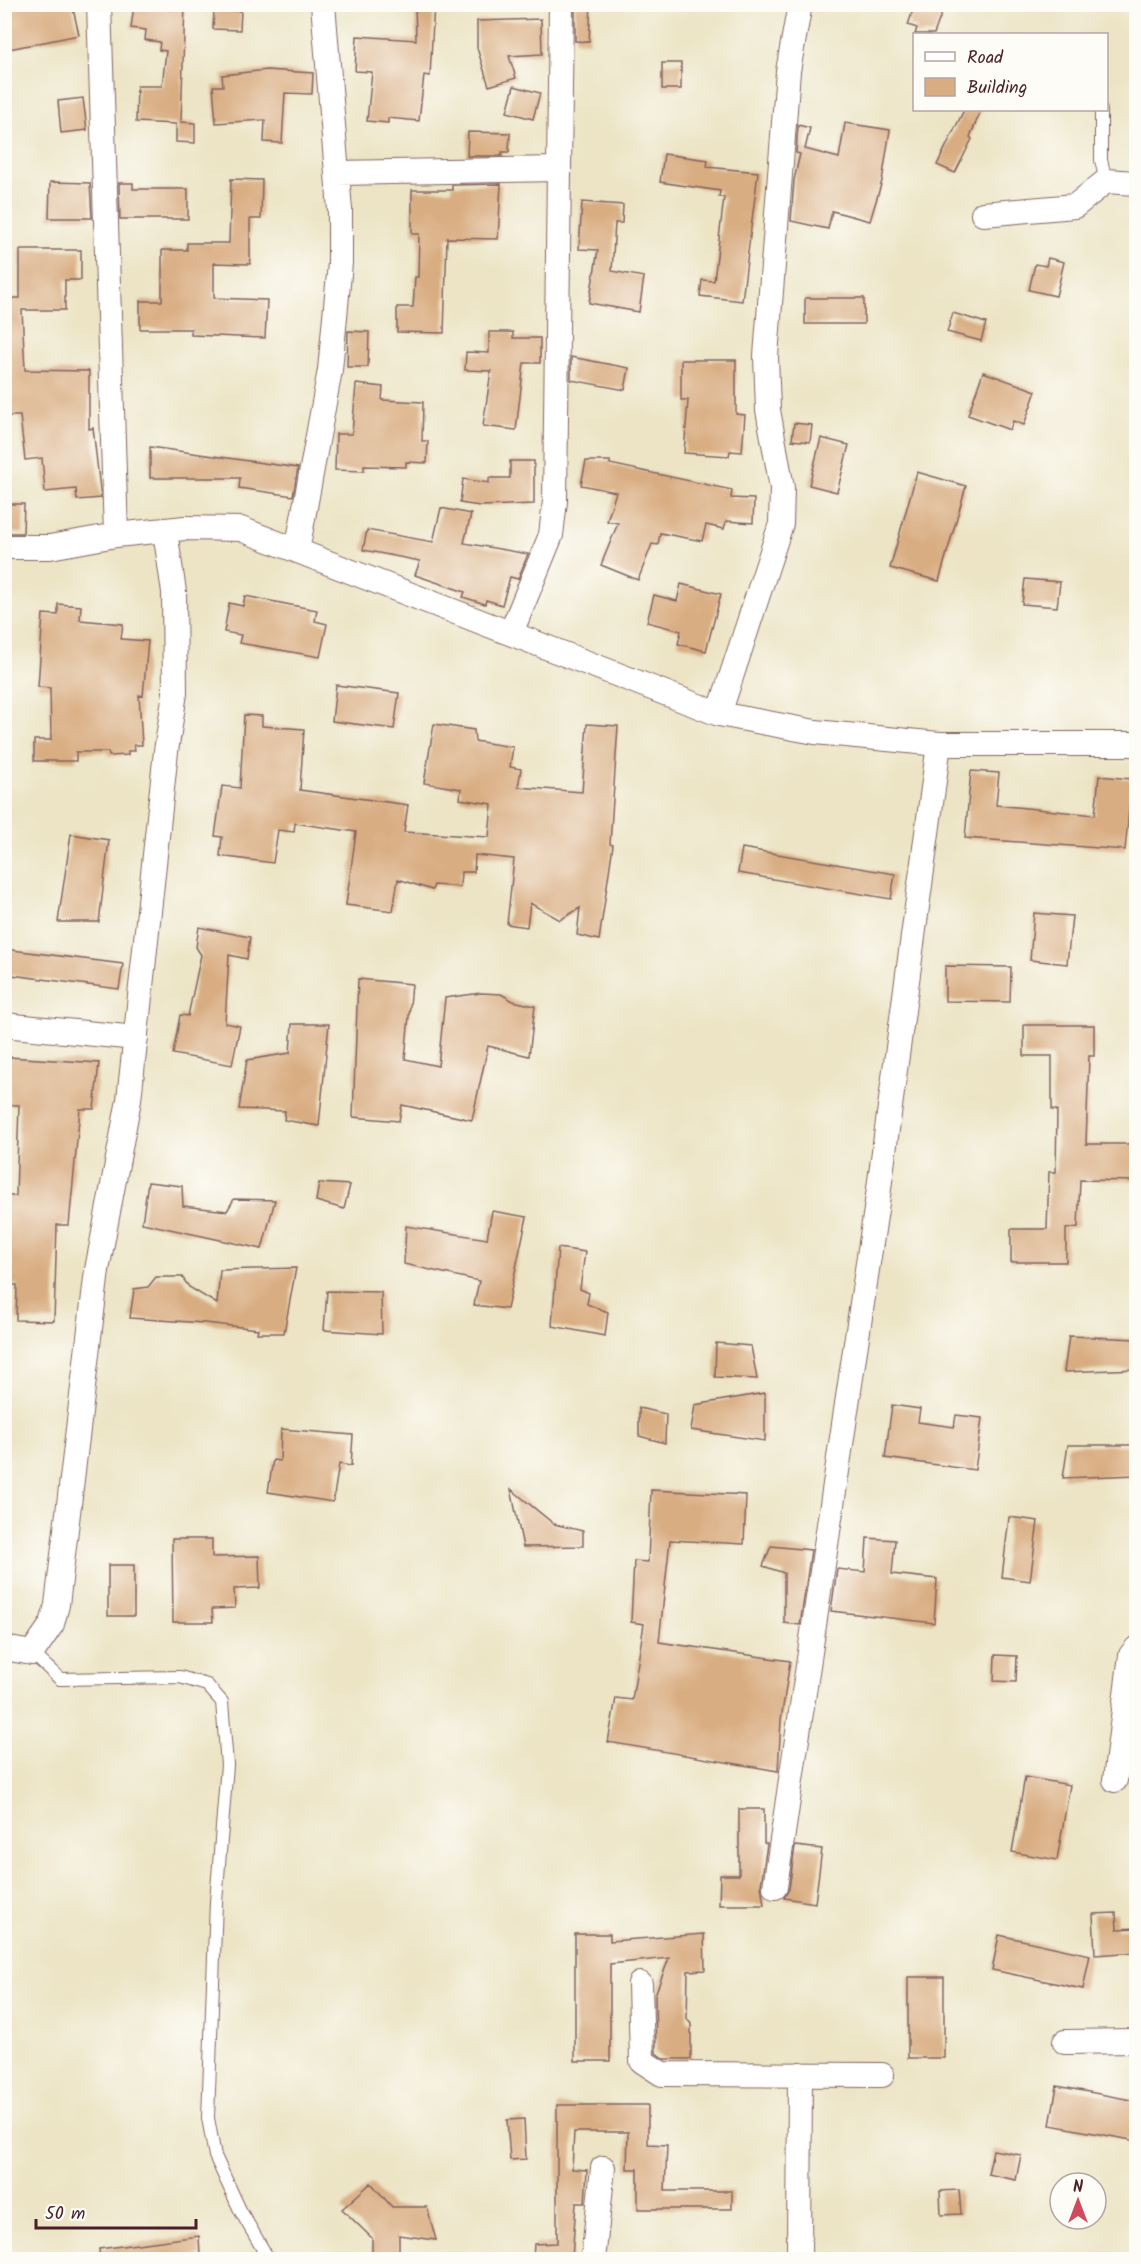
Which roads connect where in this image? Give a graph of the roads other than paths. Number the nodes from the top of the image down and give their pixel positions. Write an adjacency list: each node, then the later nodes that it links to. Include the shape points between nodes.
1 (99, 4): 12 (street)
2 (323, 4): 7 (street)
3 (561, 4): 6 (street)
4 (800, 4): 16 (street, via 788,72 766,356 768,410 782,488 781,524)
5 (1101, 111): 8 (lane, via 1101,160)
6 (559, 169): 7 (street); 15 (street, via 555,501 551,535)
7 (337, 173): 14 (street, via 340,263 330,370)
8 (1106, 181): 9 (street); 10 (street, via 1075,206)
9 (1137, 183)
10 (983, 214)
11 (165, 531): 12 (street); 14 (street, via 241,529); 20 (street, via 174,592 174,693)
12 (116, 535): 13 (street, via 50,547)
13 (4, 547)
14 (297, 551): 15 (street)
15 (511, 633): 16 (street)
16 (719, 714): 17 (street, via 815,732)
17 (939, 744): 18 (street); 25 (street, via 876,1208)
18 (1137, 744)
19 (4, 1025): 20 (street)
20 (136, 1038): 23 (street, via 126,1120 97,1270 57,1605 52,1624)
21 (4, 1648): 23 (street)
22 (1137, 1649): 24 (street, via 1131,1655)
23 (32, 1653): 32 (lane, via 60,1679 180,1677 207,1685 222,1702 227,1765 216,1902 208,2118 215,2156)
24 (1115, 1780)
25 (775, 1887)
26 (640, 1984): 29 (street, via 642,2061 651,2068 662,2074)
27 (1137, 2041): 28 (street)
28 (1065, 2042)
29 (800, 2074): 30 (street); 34 (street)
30 (882, 2075)
31 (603, 2168): 33 (street)
32 (269, 2259)
33 (593, 2259)
34 (799, 2259)

